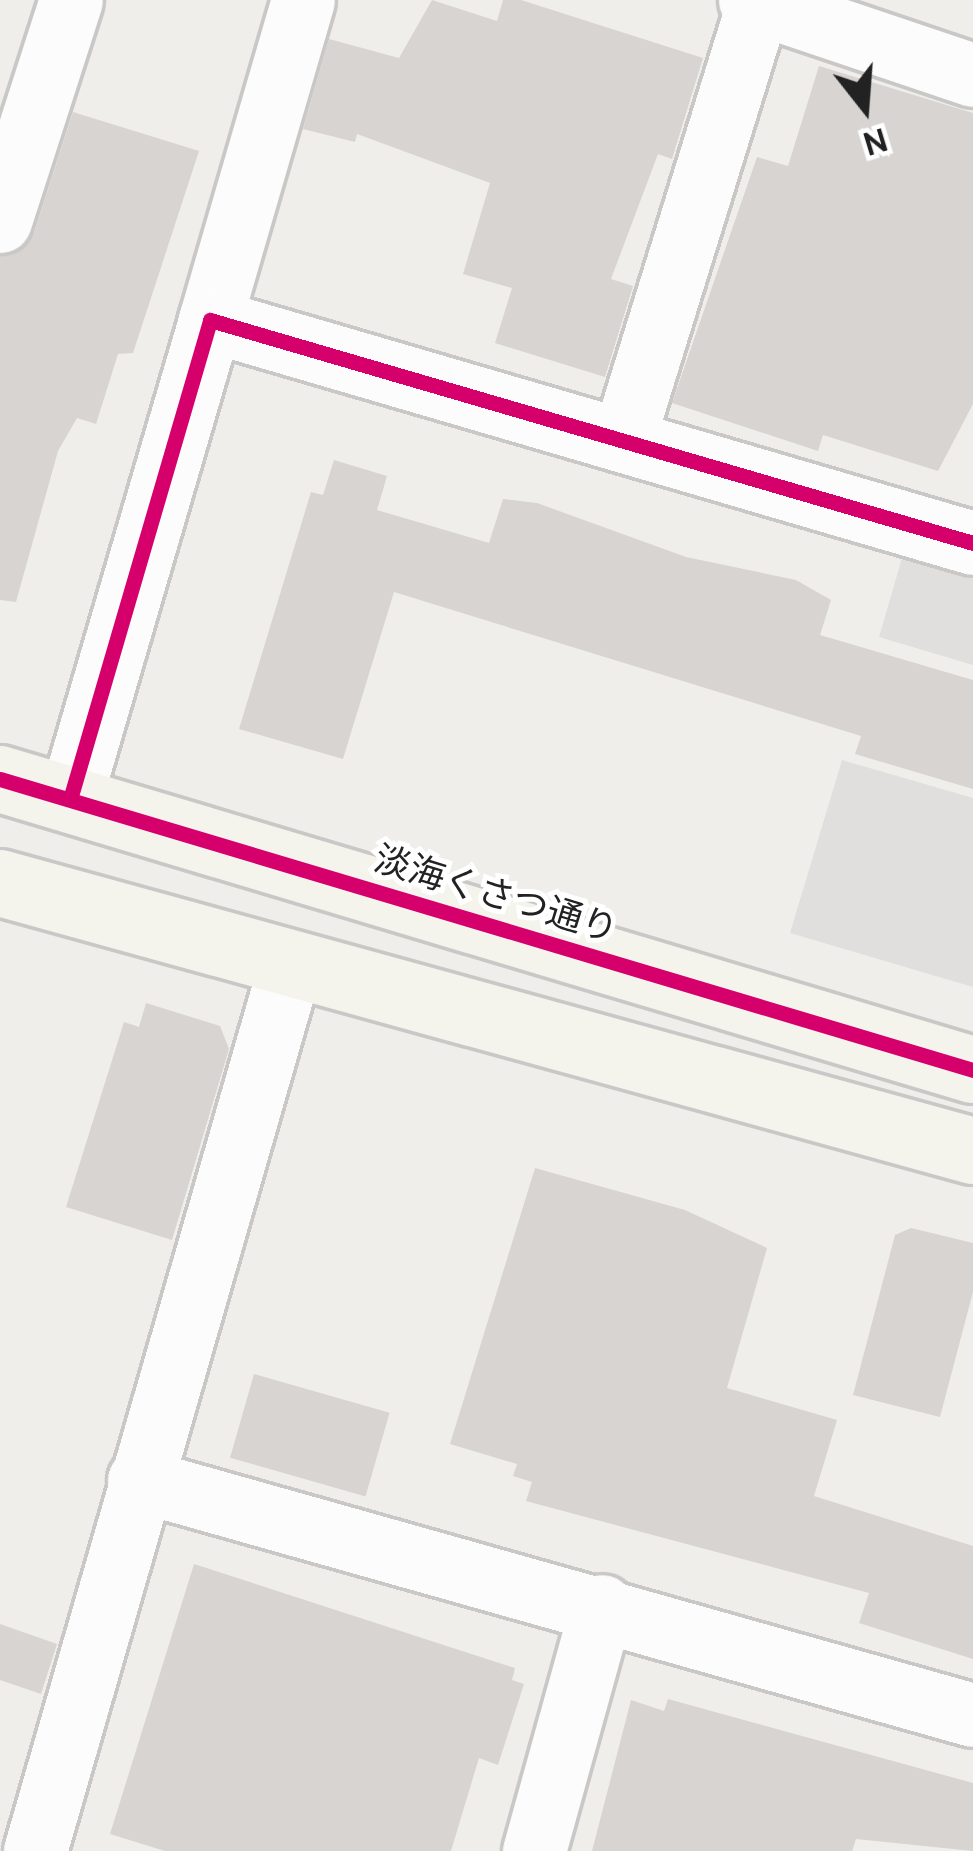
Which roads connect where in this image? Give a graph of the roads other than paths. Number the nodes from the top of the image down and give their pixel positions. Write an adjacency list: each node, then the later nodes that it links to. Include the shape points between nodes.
1 (71, 0): 5 (street)
2 (303, 0): 6 (street)
3 (754, 1): 4 (street); 7 (street)
4 (973, 76)
5 (0, 221)
6 (210, 320): 7 (street); 10 (street)
7 (624, 437): 8 (street)
8 (973, 543)
9 (0, 779): 10 (street, 淡海くさつ通り)
10 (71, 796): 13 (street, 淡海くさつ通り)
11 (0, 883): 12 (street)
12 (290, 966): 14 (street); 15 (street)
13 (973, 1070)
14 (973, 1151)
15 (139, 1480): 16 (street); 18 (street)
16 (602, 1606): 17 (street); 19 (street)
17 (973, 1715)
18 (35, 1851)
19 (534, 1851)

